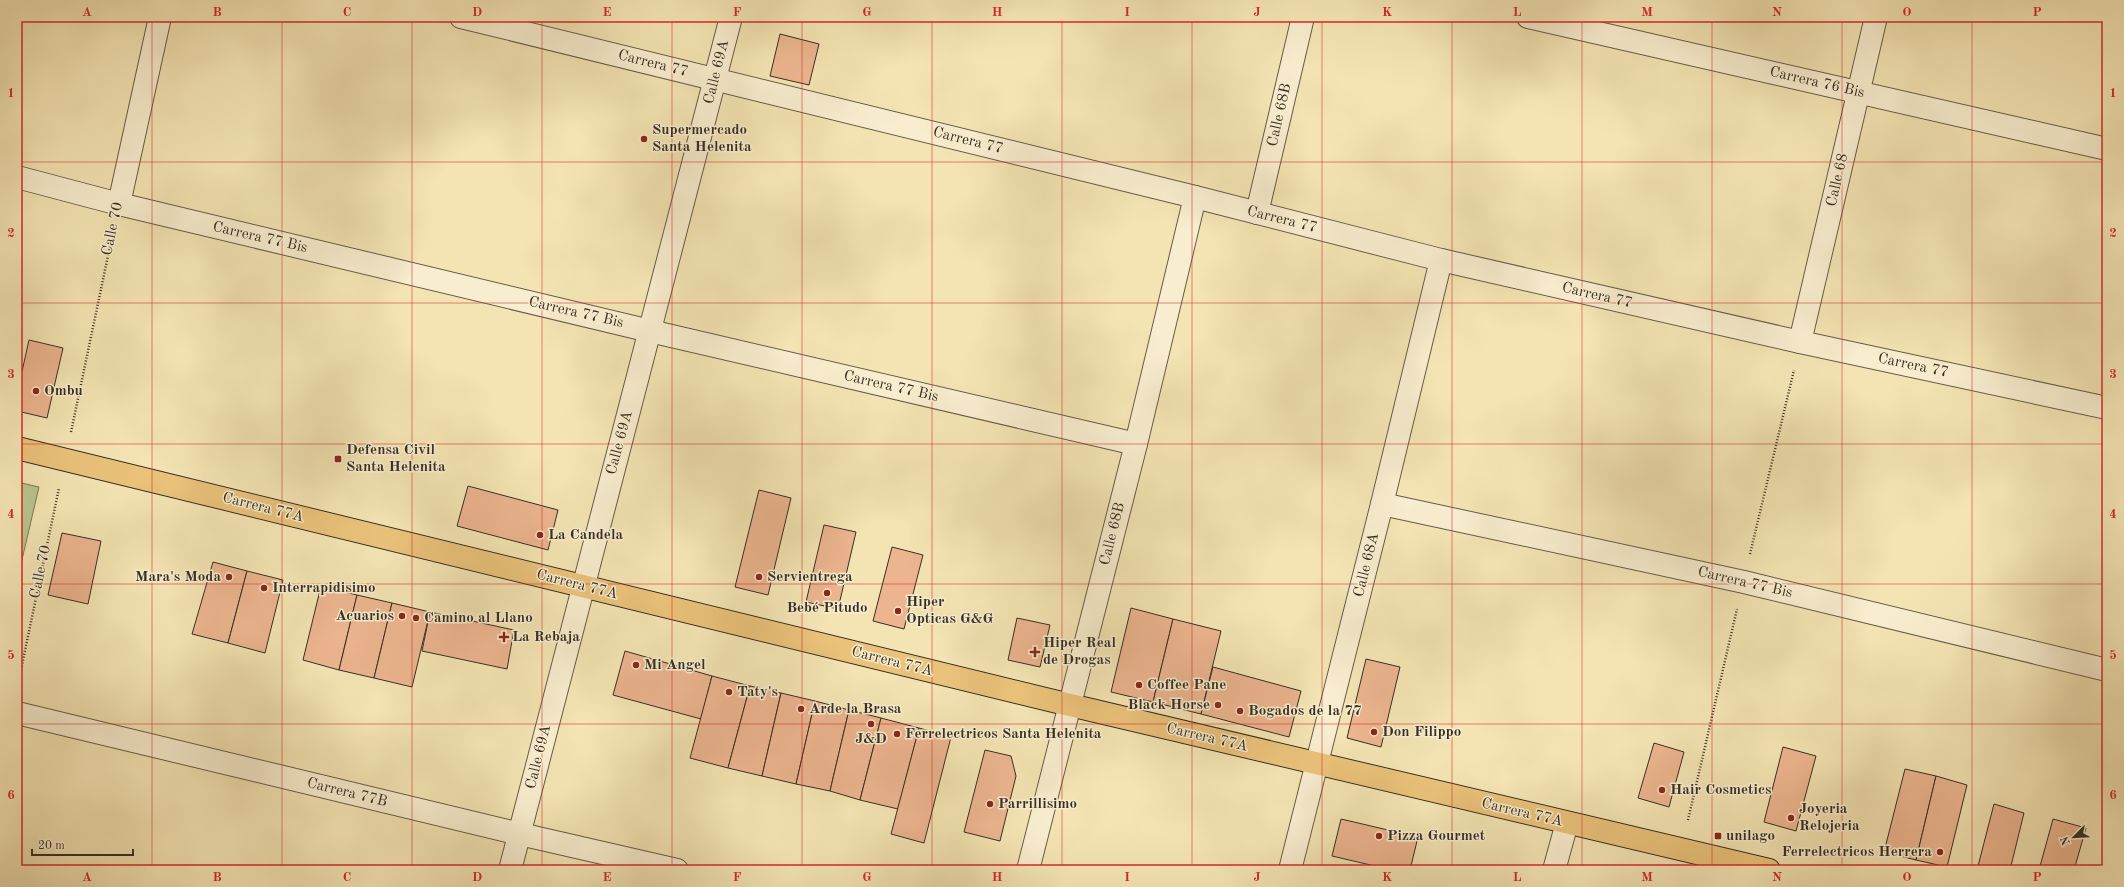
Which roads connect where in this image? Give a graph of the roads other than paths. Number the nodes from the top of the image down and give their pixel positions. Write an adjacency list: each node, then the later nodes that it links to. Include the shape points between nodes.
1 (160, 17): 12 (street, Calle 70)
2 (461, 17): 7 (street, Carrera 77)
3 (731, 17): 7 (street, Calle 69A)
4 (1303, 17): 13 (street, Calle 68B)
5 (1528, 17): 8 (street, Carrera 76 Bis)
6 (1876, 17): 8 (street, Calle 68)
7 (715, 80): 11 (street, Carrera 77); 15 (street, Calle 69A)
8 (1859, 92): 9 (street, Carrera 76 Bis); 16 (street, Calle 68)
9 (2107, 149)
10 (17, 177): 12 (street, Carrera 77 Bis)
11 (1195, 197): 13 (street, Carrera 77); 18 (street, Calle 68B)
12 (119, 204): 15 (street, Carrera 77 Bis)
13 (1257, 213): 14 (street, Carrera 77)
14 (1441, 260): 16 (street, Carrera 77); 20 (street, Calle 68A)
15 (650, 331): 18 (street, Carrera 77 Bis); 21 (street, Calle 69A)
16 (1800, 342): 17 (street, Carrera 77)
17 (2107, 408)
18 (1136, 444): 23 (street, Calle 68B)
19 (17, 448): 21 (main road, Carrera 77A)
20 (1382, 504): 22 (street, Carrera 77 Bis, via 1744,582); 25 (street, Calle 68A)
21 (583, 586): 23 (main road, Carrera 77A); 27 (street, Calle 69A)
22 (2107, 670)
23 (1070, 705): 25 (main road, Carrera 77A); 30 (street, Calle 68B)
24 (17, 713): 27 (street, Carrera 77B)
25 (1318, 764): 26 (main road, Carrera 77A); 31 (street, Calle 68A)
26 (1566, 823): 32 (street); 33 (main road, Carrera 77A)
27 (520, 834): 28 (street, Calle 69A); 29 (street, Carrera 77B)
28 (510, 870)
29 (678, 870)
30 (1028, 870)
31 (1290, 870)
32 (1554, 870)
33 (1769, 870)

